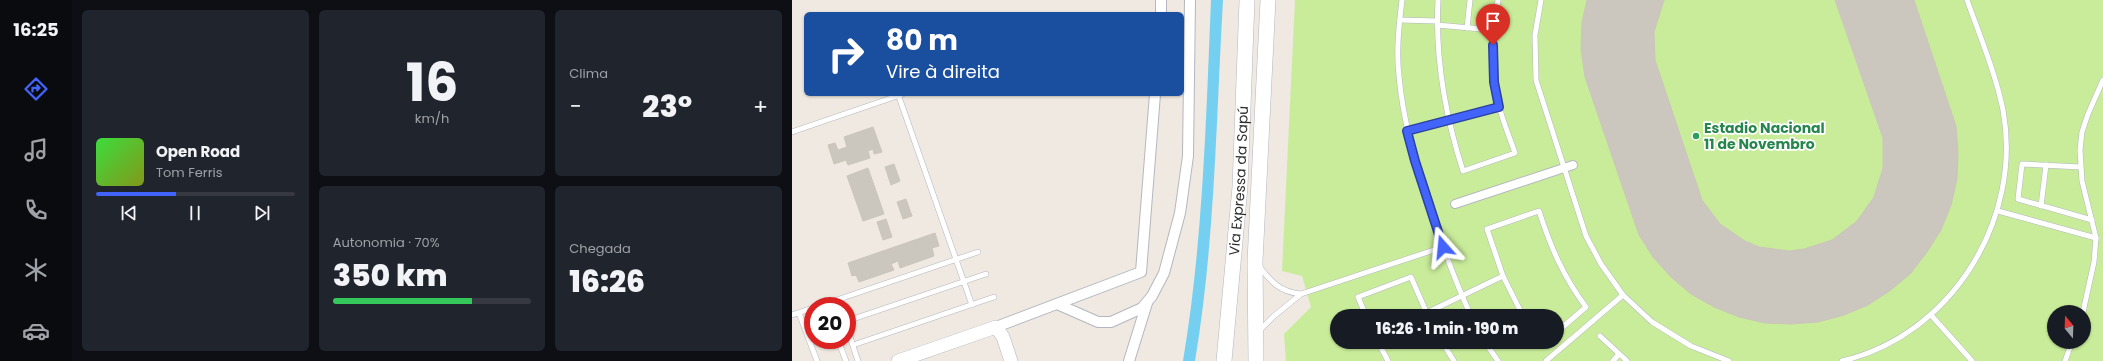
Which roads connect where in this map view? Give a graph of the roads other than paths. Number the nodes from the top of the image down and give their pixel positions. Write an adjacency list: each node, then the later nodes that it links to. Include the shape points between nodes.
1 (1161, 0): 11 (street)
2 (1190, 0): 45 (street, via 1188,156 1180,213 1164,273)
3 (1247, 0): 77 (main road, Via Expressa da Sapú, via 1240,187)
4 (1268, 0): 36 (main road, Via Expressa da Sapú)
5 (1402, 0): 12 (lane)
6 (1438, 0): 13 (lane)
7 (1470, 0): 14 (lane)
8 (1498, 0): 15 (lane)
9 (1541, 0): 27 (lane, via 1535,35 1536,80)
10 (1967, 0): 30 (lane, via 2003,110 2005,178)
11 (1161, 12)
12 (1400, 20): 13 (lane); 22 (lane, via 1399,74)
13 (1437, 23): 14 (lane); 21 (lane, via 1441,82)
14 (1467, 28): 15 (lane)
15 (1493, 30): 20 (lane, via 1492,59)
16 (2103, 80): 26 (lane, via 2082,132)
17 (896, 96): 23 (lane)
18 (899, 96): 35 (lane)
19 (1155, 96): 47 (street, via 1141,272)
20 (1499, 107): 21 (lane); 21 (lane, via 1515,153 1463,171)
21 (1449, 120): 22 (lane)
22 (1407, 131): 33 (lane)
23 (792, 132)
24 (1573, 165): 27 (street)
25 (2046, 165): 26 (lane); 29 (lane); 29 (lane, via 2022,164 2021,171 2018,199)
26 (2080, 167): 31 (lane, via 2084,194)
27 (1563, 169): 28 (street); 41 (lane, via 1586,236 1601,264)
28 (1455, 204)
29 (2041, 206): 31 (lane)
30 (1998, 211): 32 (lane); 57 (lane, via 1987,241 1972,268 1954,293)
31 (2092, 220): 32 (lane)
32 (2096, 238): 48 (lane, via 2092,275)
33 (1443, 247): 40 (lane); 42 (lane)
34 (978, 252): 35 (lane)
35 (956, 259): 39 (lane); 43 (lane)
36 (1255, 261): 40 (lane, via 1274,285 1291,293); 61 (main road, Via Expressa da Sapú)
37 (986, 274): 39 (lane)
38 (1503, 276): 42 (lane); 53 (lane); 59 (lane, via 1487,229 1539,211 1558,263 1570,286 1586,307)
39 (964, 282): 46 (lane); 58 (lane)
40 (1301, 294): 61 (lane)
41 (1623, 295): 82 (lane); 85 (lane, via 1652,322 1691,346)
42 (1462, 296): 51 (lane); 52 (lane)
43 (846, 297)
44 (994, 297): 46 (lane)
45 (1147, 303): 47 (street, via 1142,308 1105,323 1084,318); 76 (street)
46 (972, 304): 63 (lane)
47 (1057, 304): 60 (street)
48 (2085, 305)
49 (1363, 309): 50 (lane, via 1358,297 1411,277)
50 (1424, 309)
51 (1438, 309)
52 (1468, 309)
53 (1520, 309)
54 (804, 311): 55 (lane)
55 (799, 313): 56 (lane); 71 (lane)
56 (792, 315)
57 (1931, 315): 86 (lane, via 1897,340 1857,358); 87 (lane)
58 (856, 318)
59 (1564, 326)
60 (996, 327): 74 (street); 75 (street, via 1004,337)
61 (1255, 336): 78 (main road, Via Expressa da Sapú)
62 (1600, 336): 70 (lane)
63 (856, 344)
64 (841, 349): 72 (lane)
65 (854, 349): 73 (lane)
66 (1382, 349): 79 (lane)
67 (1446, 349): 80 (lane)
68 (1490, 349): 81 (lane)
69 (2069, 349): 88 (lane)
70 (1618, 354): 83 (lane); 84 (lane)
71 (817, 361)
72 (846, 361)
73 (858, 361)
74 (898, 361)
75 (1011, 361)
76 (1129, 361)
77 (1224, 361)
78 (1256, 361)
79 (1388, 361)
80 (1454, 361)
81 (1498, 361)
82 (1546, 361)
83 (1613, 361)
84 (1627, 361)
85 (1729, 361)
86 (1842, 361)
87 (1972, 361)
88 (2065, 361)

